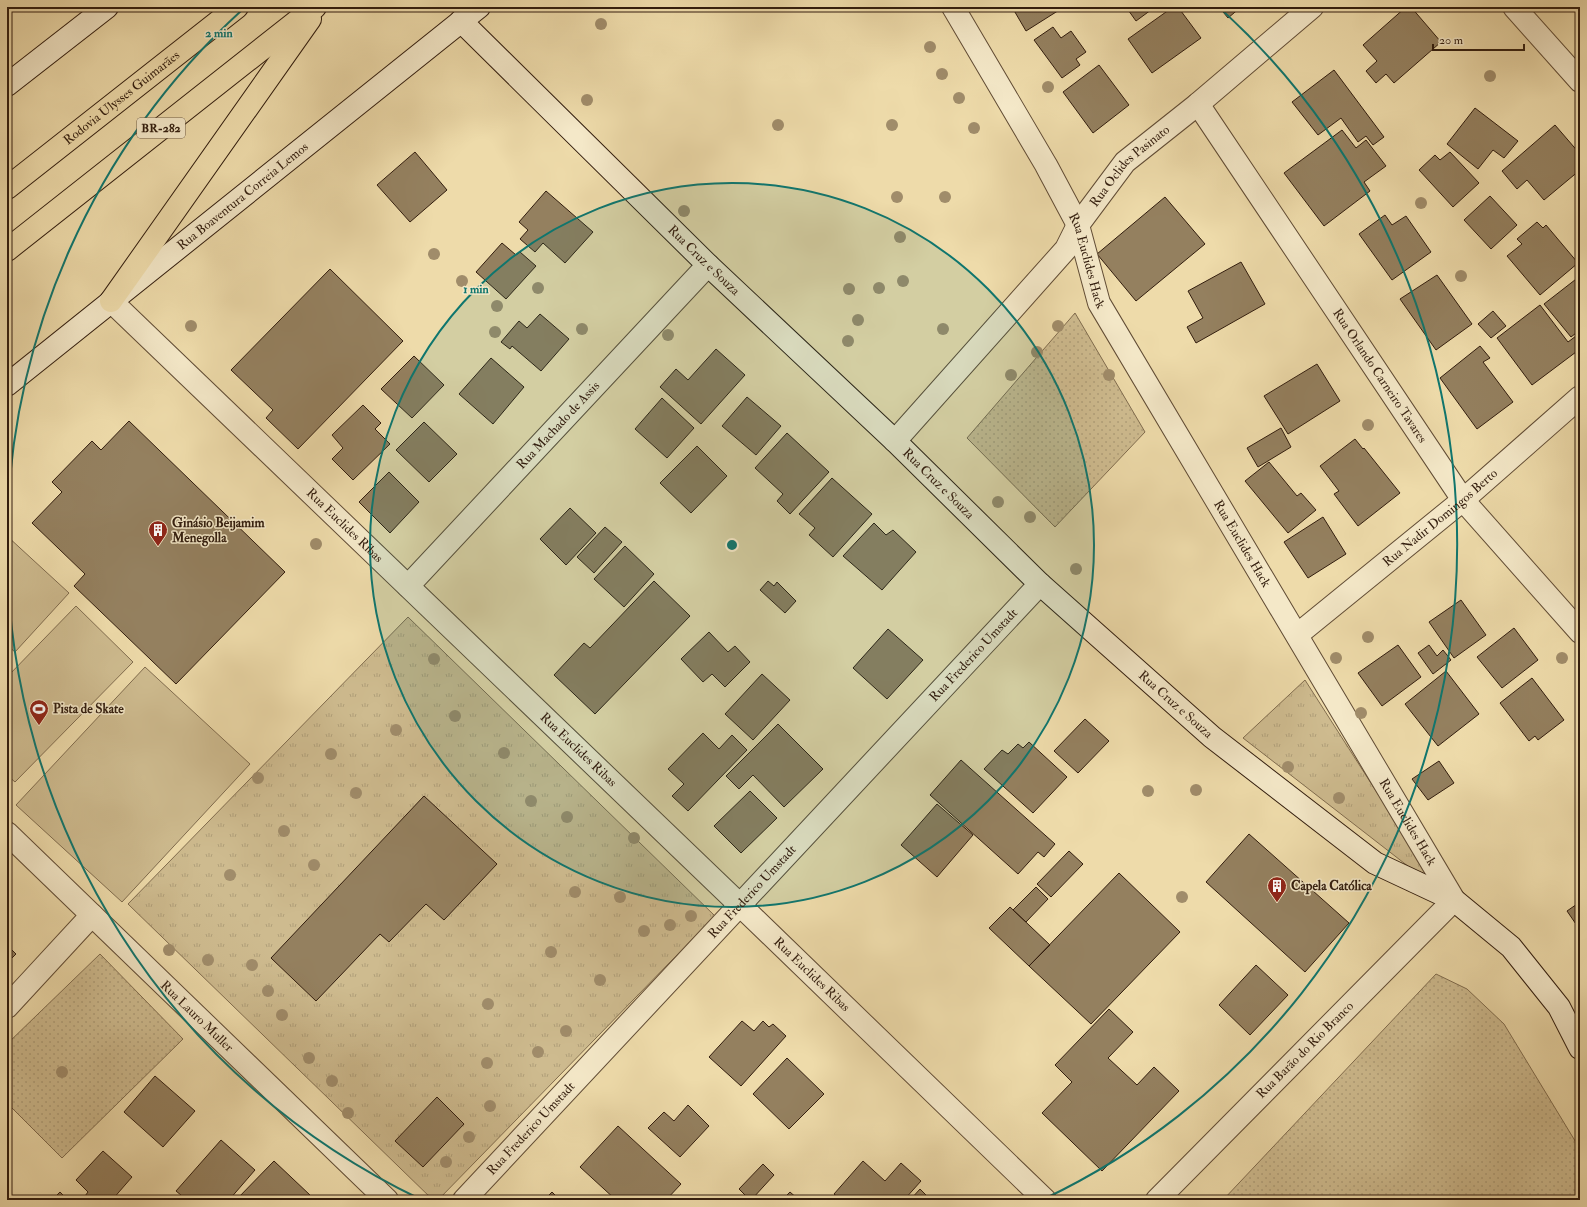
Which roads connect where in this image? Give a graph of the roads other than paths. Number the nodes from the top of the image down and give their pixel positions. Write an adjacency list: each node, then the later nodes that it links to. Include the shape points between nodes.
1 (107, 7): 11 (street)
2 (237, 7): 13 (highway, Rodovia Ulysses Guimarães)
3 (314, 7): 15 (highway, BR-282)
4 (319, 7): 17 (highway)
5 (479, 7): 9 (street, Rua Boaventura Correia Lemos)
6 (953, 7): 14 (street, Rua Euclides Hack, via 1046,165)
7 (1312, 7): 12 (street, Rua Oclides Pasinato)
8 (1514, 7): 10 (street)
9 (461, 21): 16 (street, Rua Cruz e Souza); 17 (street, Rua Boaventura Correia Lemos)
10 (1580, 82)
11 (7, 85)
12 (1198, 104): 14 (street, Rua Oclides Pasinato, via 1125,162); 21 (street, Rua Orlando Carneiro Tavares)
13 (7, 188)
14 (1078, 225): 20 (street, Rua Oclides Pasinato, via 1066,249); 25 (street, Rua Euclides Hack, via 1099,303)
15 (7, 250)
16 (708, 265): 20 (street, Rua Cruz e Souza); 23 (street, Rua Machado de Assis)
17 (111, 301): 18 (street, Rua Boaventura Correia Lemos); 23 (street, Rua Euclides Ribas)
18 (7, 385)
19 (1580, 397): 21 (street, Rua Nadir Domingos Berto)
20 (895, 441): 22 (street, Rua Cruz e Souza)
21 (1464, 500): 24 (street, Rua Orlando Carneiro Tavares); 25 (street, Rua Nadir Domingos Berto)
22 (1040, 584): 27 (street, Rua Cruz e Souza, via 1212,737 1375,863); 28 (street, Rua Frederico Umstadt)
23 (408, 586): 28 (street, Rua Euclides Ribas)
24 (1580, 632)
25 (1297, 635): 27 (street, Rua Euclides Hack)
26 (7, 833): 29 (street, Rua Lauro Muller)
27 (1454, 900): 31 (street, Rua Euclides Hack, via 1510,947 1559,1007); 35 (street, Rua Barão do Rio Branco)
28 (741, 906): 33 (street, Rua Frederico Umstadt); 34 (street, Rua Euclides Ribas)
29 (92, 915): 30 (street); 32 (street, Rua Lauro Muller)
30 (7, 1007)
31 (1580, 1048)
32 (387, 1200)
33 (464, 1200)
34 (1045, 1200)
35 (1157, 1200)

